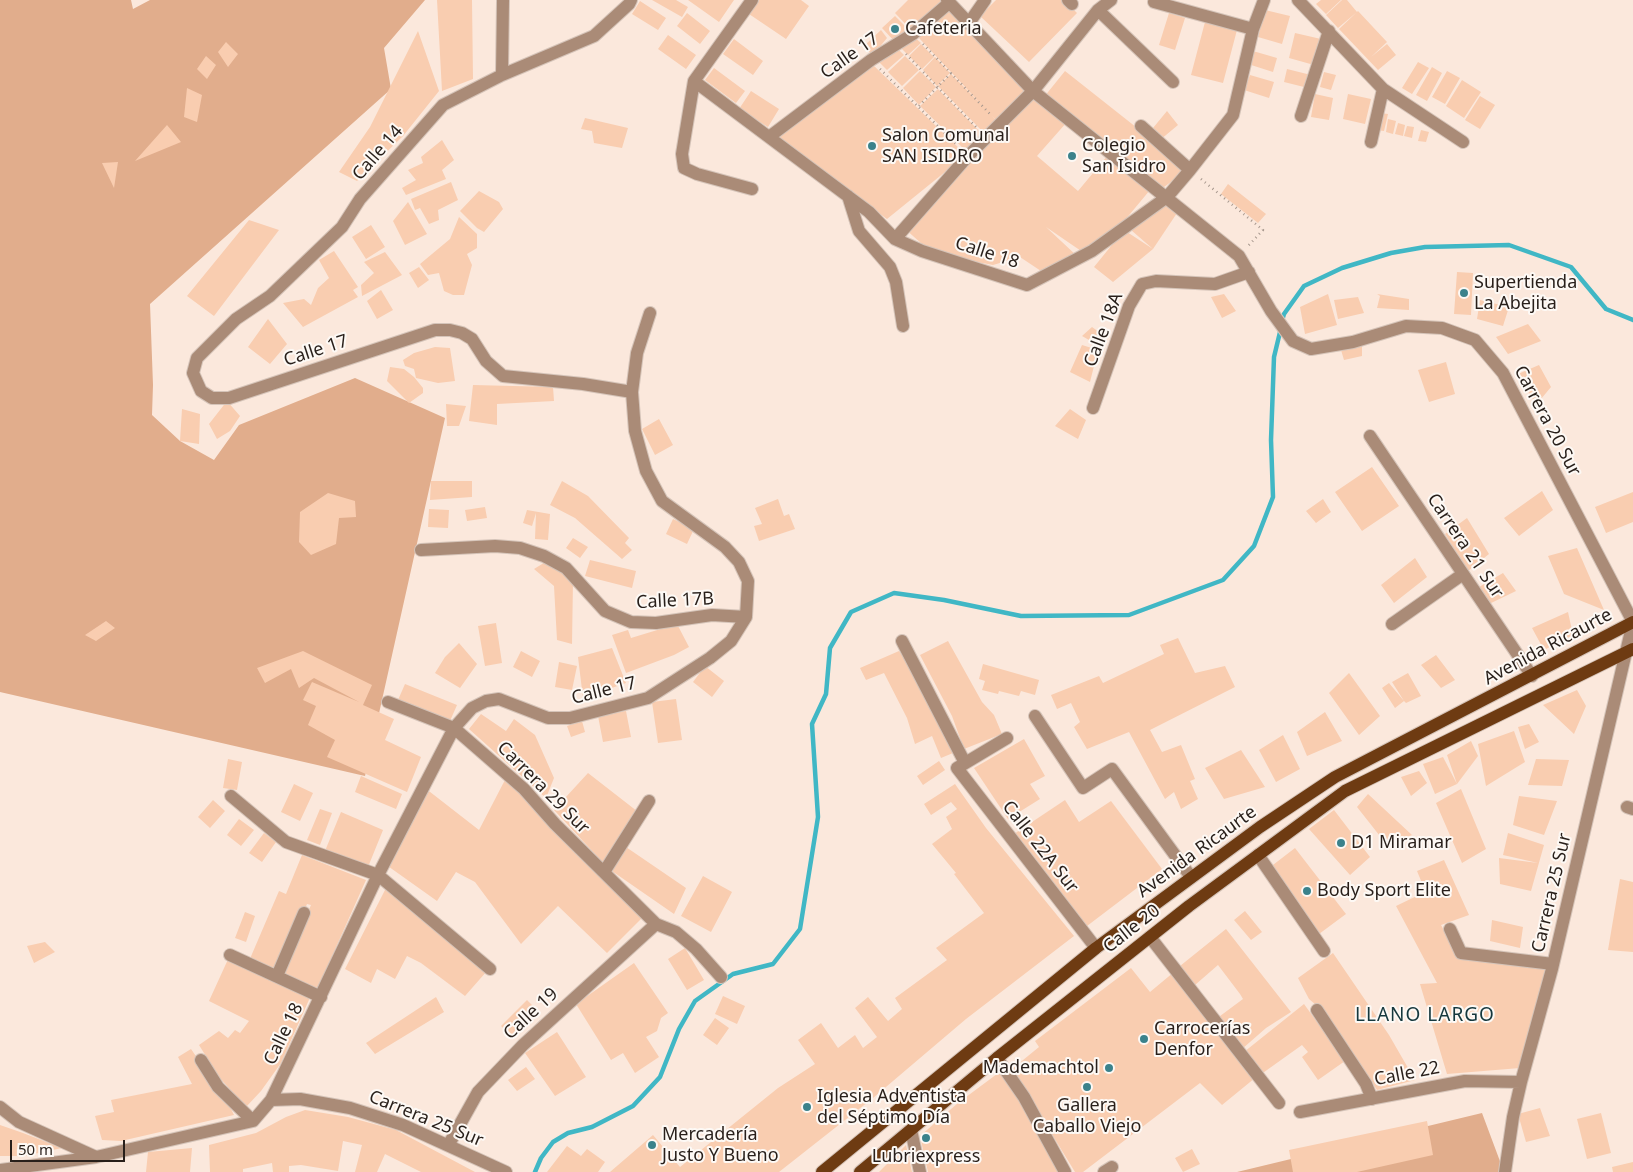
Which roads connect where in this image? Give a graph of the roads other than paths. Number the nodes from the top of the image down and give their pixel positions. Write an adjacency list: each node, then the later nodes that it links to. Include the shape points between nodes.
1 (503, 0): 14 (street)
2 (752, 0): 15 (street)
3 (985, 0): 11 (street)
4 (1111, 0): 10 (street)
5 (1264, 0): 12 (street, Calle 18)
6 (1298, 0): 13 (street)
7 (948, 1): 11 (street); 21 (street, Calle 17, via 913,34 871,60)
8 (630, 2): 14 (street, Calle 14, via 594,36)
9 (1154, 2): 12 (street)
10 (1098, 10): 16 (street); 18 (street)
11 (969, 23): 18 (street)
12 (1253, 29): 24 (street, Calle 18, via 1233,115)
13 (1329, 31): 17 (street); 19 (street)
14 (502, 75): 32 (street, Calle 14, via 443,105 360,200 342,227 270,296 230,325 197,358)
15 (694, 81): 21 (street, Calle 18); 25 (street, via 682,154 684,168)
16 (1173, 82)
17 (1383, 89): 22 (street); 23 (street)
18 (1033, 91): 27 (street); 28 (street, via 968,156)
19 (1302, 116)
20 (1141, 126): 24 (street)
21 (769, 136): 26 (street, Calle 18)
22 (1371, 142)
23 (1464, 142)
24 (1190, 170): 27 (street, Calle 18)
25 (752, 189)
26 (848, 196): 28 (street, Calle 18); 31 (street, via 859,231 890,267 896,282)
27 (1167, 197): 28 (street, Calle 18, via 1092,251 1027,285); 29 (street, Carrera 20 Sur, via 1239,256)
28 (895, 239)
29 (1249, 272): 34 (street, Calle 18A, via 1216,284 1156,281 1142,284 1130,306); 39 (street, Carrera 20 Sur, via 1293,341 1311,349 1354,342 1406,326 1442,328 1475,340 1503,373)
30 (650, 313): 33 (street, via 638,353)
31 (903, 326)
32 (193, 373): 33 (street, Calle 17, via 201,391 212,398 229,398 435,330 462,333 472,338 486,361 503,376)
33 (632, 392): 38 (street, via 635,431 646,471 662,501 725,547 739,562 748,581)
34 (1093, 408)
35 (1370, 436): 37 (street, Carrera 21 Sur)
36 (421, 550): 38 (street, Calle 17B, via 495,546 520,548 544,556 566,568 605,611 631,622 656,623 712,615)
37 (1463, 574): 40 (street); 43 (street, Carrera 21 Sur)
38 (746, 617): 46 (street, Calle 17, via 731,641 648,698 562,718 548,718 499,699 486,700 472,708)
39 (1633, 622): 42 (street, Carrera 25 Sur); 43 (main road, Avenida Ricaurte)
40 (1392, 624)
41 (902, 641): 48 (street, Calle 22A Sur)
42 (1629, 651): 51 (main road, Calle 20, via 1346,791); 62 (street, Carrera 25 Sur)
43 (1532, 676): 54 (main road, Avenida Ricaurte, via 1335,778)
44 (388, 702): 46 (street, Carrera 29 Sur)
45 (1034, 716): 54 (street, via 1083,788 1112,769)
46 (454, 728): 52 (street, Carrera 29 Sur, via 524,790); 53 (street, Calle 18)
47 (1006, 738): 48 (street)
48 (961, 766): 59 (street, Calle 22A Sur)
49 (231, 796): 53 (street, via 286,842)
50 (649, 801): 52 (street)
51 (1258, 855): 58 (main road, Calle 20); 60 (street)
52 (604, 872): 56 (street, Carrera 29 Sur)
53 (378, 876): 63 (street); 66 (street, Calle 18)
54 (1191, 876): 59 (main road, Avenida Ricaurte)
55 (304, 913): 64 (street)
56 (656, 924): 65 (street, via 676,932); 80 (street, Calle 19, via 523,1045 478,1092)
57 (1450, 929): 62 (street, via 1461,953)
58 (1150, 937): 68 (main road, Calle 20); 73 (street)
59 (1096, 948): 84 (main road, Avenida Ricaurte)
60 (1324, 951)
61 (230, 954): 64 (street)
62 (1553, 964): 70 (street, Carrera 25 Sur)
63 (490, 969)
64 (277, 976): 66 (street)
65 (721, 977)
66 (321, 997): 72 (street, Calle 18)
67 (1317, 1010): 71 (street)
68 (997, 1058): 79 (main road, Calle 20); 87 (street, via 1024,1097)
69 (200, 1060): 77 (street, via 218,1087)
70 (1520, 1082): 71 (street, Calle 22, via 1465,1081); 88 (street, Carrera 25 Sur)
71 (1372, 1098): 75 (street, Calle 22)
72 (271, 1100): 77 (street, Calle 18); 80 (street, Carrera 25 Sur, via 300,1098 350,1108)
73 (1279, 1103)
74 (0, 1107): 78 (street)
75 (1300, 1112)
76 (0, 1117): 78 (street)
77 (253, 1121): 81 (street)
78 (19, 1122): 81 (street)
79 (911, 1130): 85 (main road, Calle 20); 86 (street)
80 (449, 1144): 83 (street, Carrera 25 Sur)
81 (96, 1158): 82 (street)
82 (0, 1170)
83 (506, 1172)
84 (822, 1172)
85 (860, 1172)
86 (920, 1172)
87 (1065, 1172)
88 (1505, 1172)

